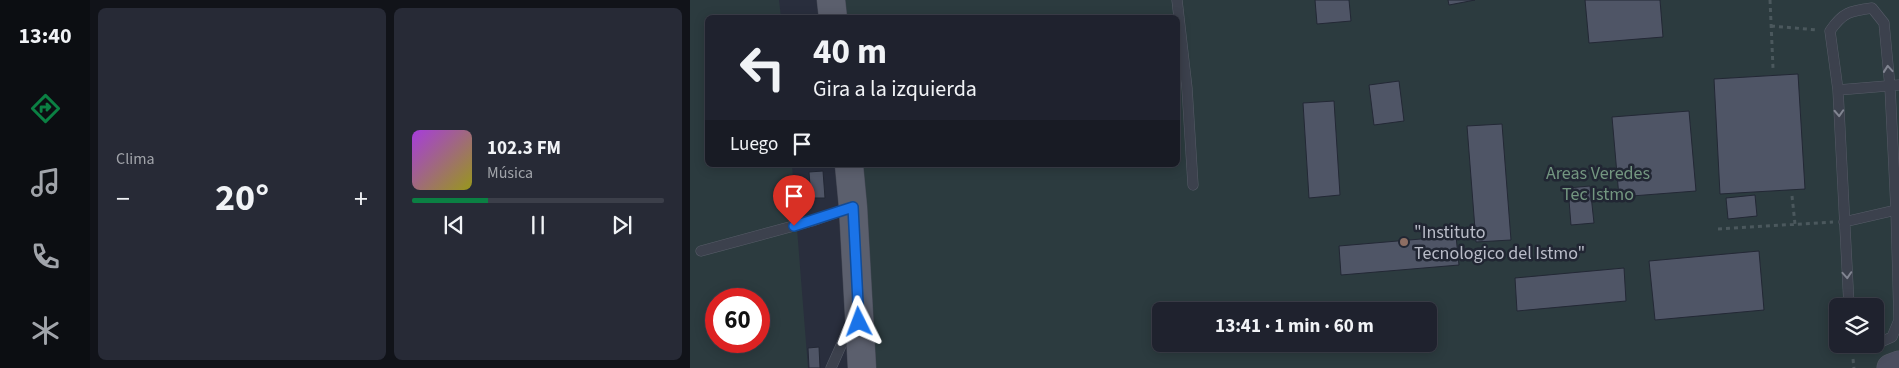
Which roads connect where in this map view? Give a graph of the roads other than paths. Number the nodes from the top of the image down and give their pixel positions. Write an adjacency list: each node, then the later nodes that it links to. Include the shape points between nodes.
1 (832, 0): 3 (main road)
2 (1177, 0): 4 (lane)
3 (833, 15)
4 (1179, 15)
5 (1180, 26): 9 (lane)
6 (1894, 86): 7 (lane); 7 (lane, one-way to 7, via 1884,23 1872,8 1856,10 1839,18 1830,31); 11 (lane)
7 (1838, 90): 12 (lane, one-way to 12)
8 (849, 167): 10 (main road)
9 (1192, 185)
10 (853, 207): 13 (lane); 15 (main road)
11 (1896, 210): 12 (lane); 16 (lane, via 1899,320 1892,337)
12 (1844, 222): 14 (lane, one-way to 14)
13 (701, 251)
14 (1849, 298)
15 (858, 307): 18 (lane); 19 (main road)
16 (1884, 340)
17 (1899, 365): 20 (street)
18 (830, 368)
19 (862, 368)
20 (1891, 368)

